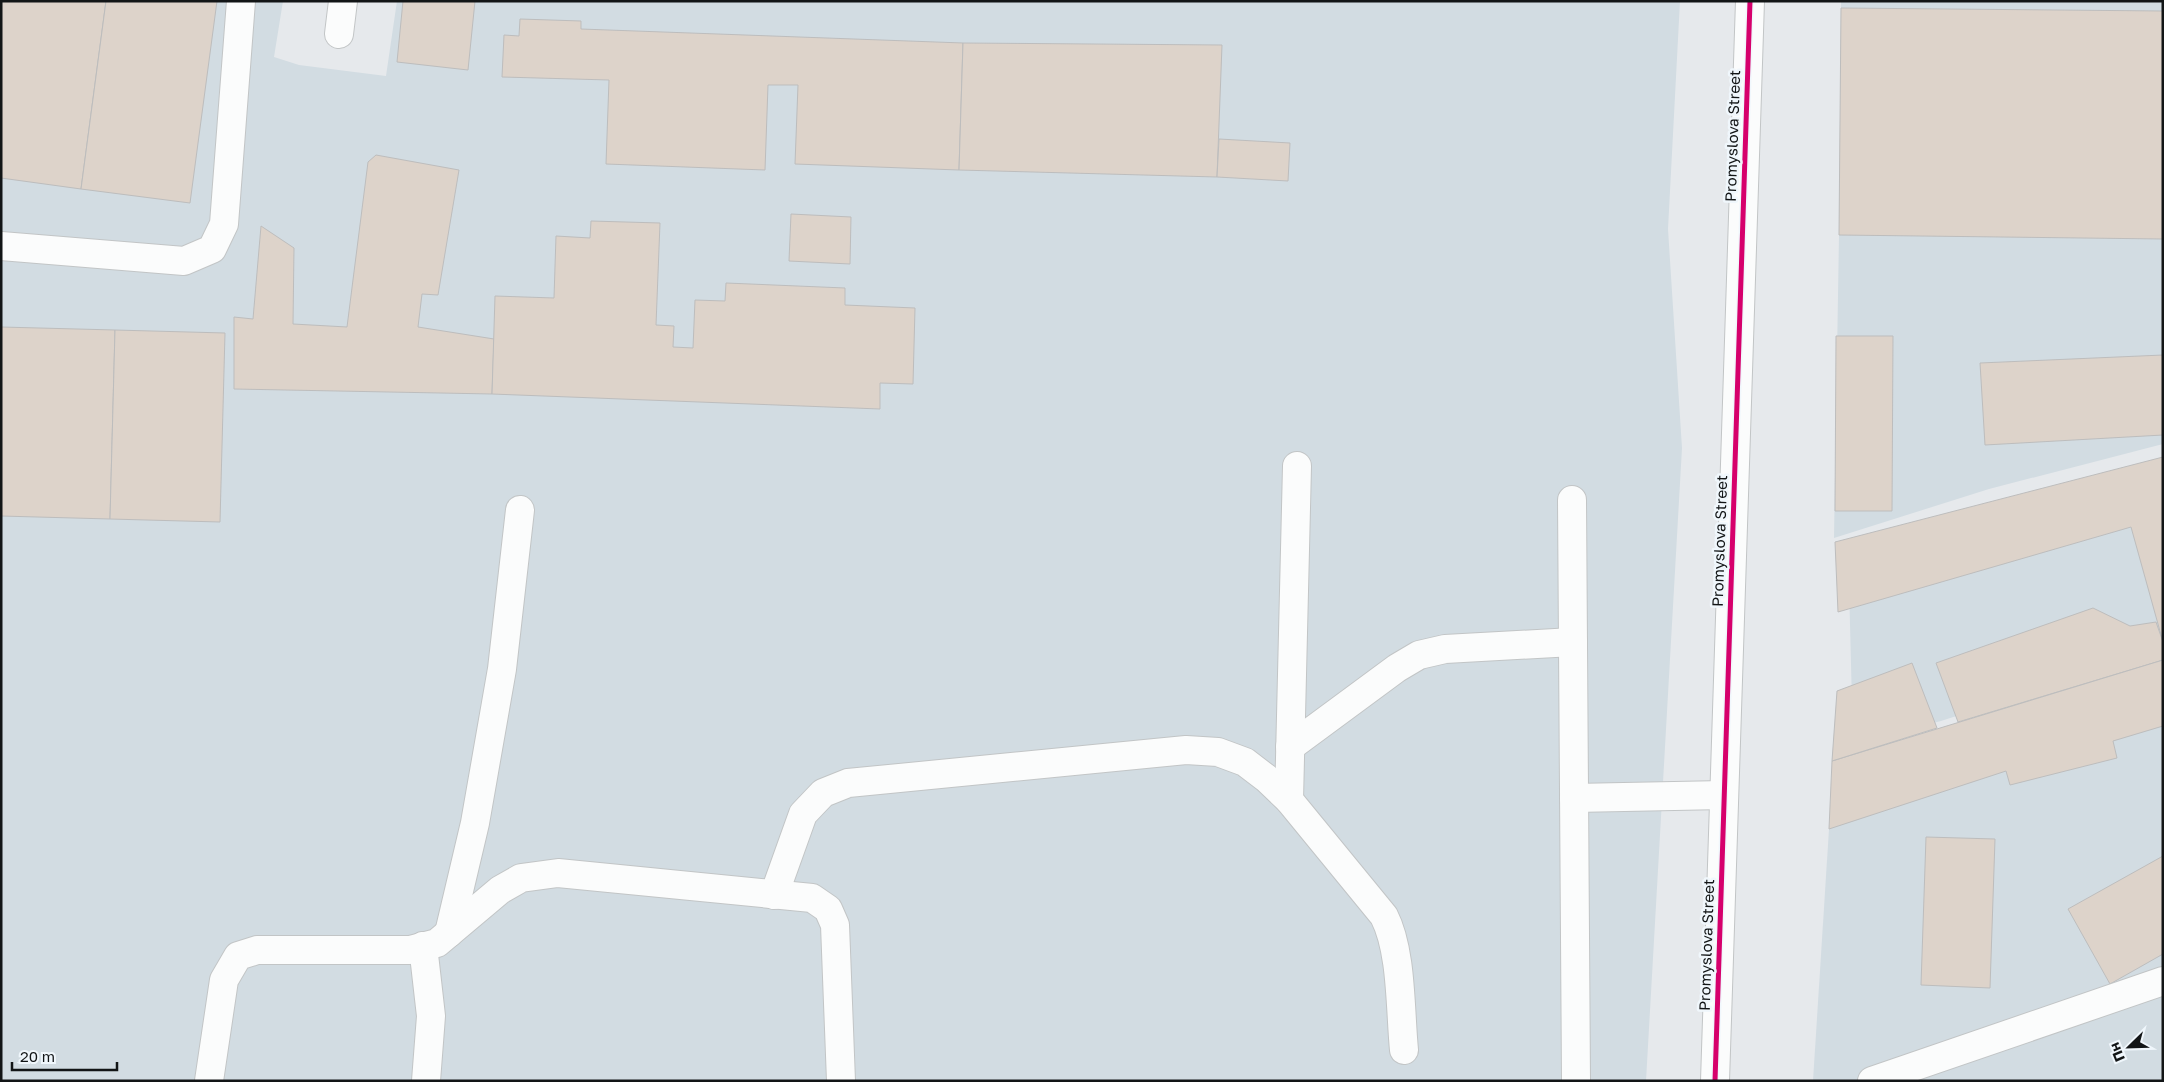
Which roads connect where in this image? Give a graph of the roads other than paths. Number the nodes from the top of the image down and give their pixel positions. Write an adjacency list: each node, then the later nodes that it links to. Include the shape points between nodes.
1 (241, 1): 5 (street, via 224,224 212,249 184,261)
2 (343, 1): 4 (street)
3 (1750, 1): 11 (street, Promyslova Street)
4 (339, 34)
5 (1, 246)
6 (1297, 466): 10 (street)
7 (1572, 500): 9 (street)
8 (520, 510): 15 (street, via 498,688 475,823)
9 (1573, 642): 10 (street, via 1445,649 1419,655); 12 (street)
10 (1290, 748): 13 (street)
11 (1724, 795): 12 (street); 23 (street, Promyslova Street)
12 (1574, 798): 22 (street)
13 (1289, 800): 14 (street, via 1245,762 1218,752 1186,750 848,783 823,793 803,814); 18 (street, via 1384,916 1391,931)
14 (774, 894): 15 (street, via 558,872 521,878 500,890); 21 (street, via 812,898 828,909 834,925)
15 (449, 933): 16 (street, via 437,943)
16 (423, 946): 19 (street, via 410,950 257,950 238,956 224,980); 20 (street, via 431,1016)
17 (2163, 981): 24 (street)
18 (1404, 1050)
19 (209, 1081)
20 (426, 1081)
21 (841, 1081)
22 (1576, 1081)
23 (1715, 1081)
24 (1872, 1081)

